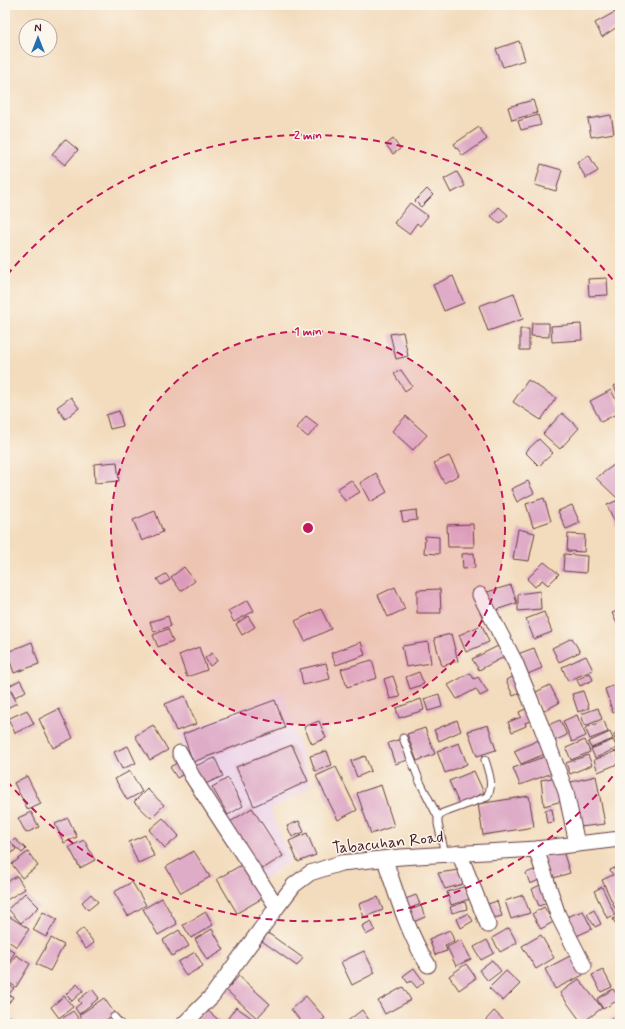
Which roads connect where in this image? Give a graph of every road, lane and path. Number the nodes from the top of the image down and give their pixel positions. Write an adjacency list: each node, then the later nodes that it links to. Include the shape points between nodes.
1 (480, 595): 7 (street, via 515,662 542,728 566,792)
2 (403, 738): 5 (lane, via 420,782)
3 (180, 753): 11 (street, via 192,776)
4 (485, 760): 5 (lane, via 491,790 487,797)
5 (438, 817): 9 (lane, via 438,824)
6 (620, 839): 7 (street, Tabacuhan Road)
7 (577, 844): 8 (street, Tabacuhan Road)
8 (536, 849): 9 (street, Tabacuhan Road); 14 (street, via 558,915)
9 (452, 854): 10 (street, Tabacuhan Road); 12 (street)
10 (385, 860): 11 (street, Tabacuhan Road, via 341,863 310,873 294,885); 13 (street, via 410,932)
11 (276, 906): 17 (street, Tabacuhan Road, via 212,996)
12 (488, 925)
13 (428, 965)
14 (584, 966)
15 (114, 1017): 16 (lane)
16 (120, 1024)
17 (184, 1024)

